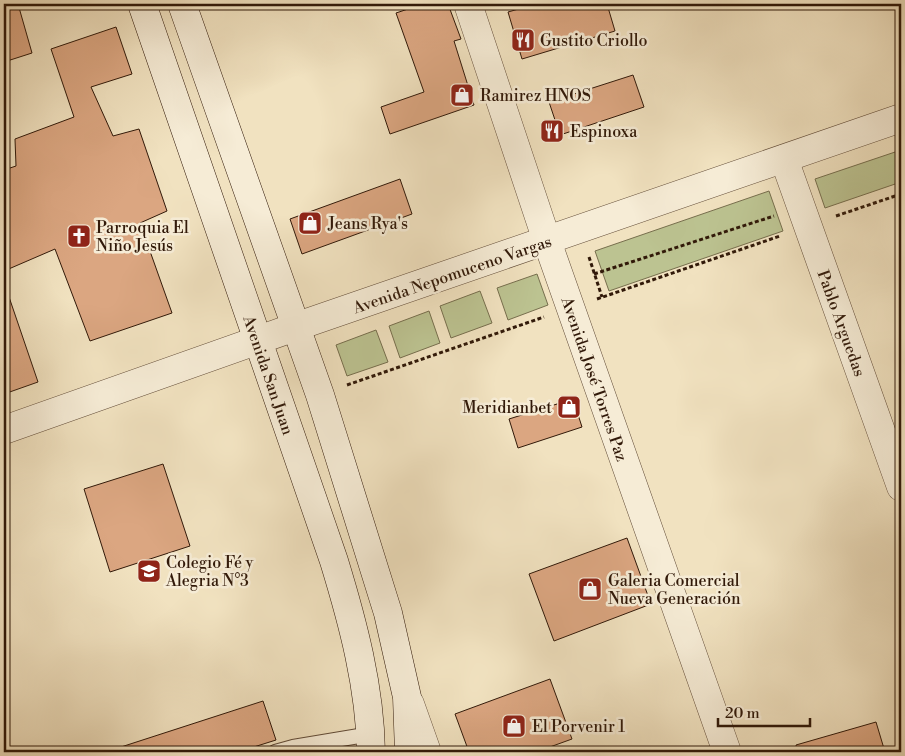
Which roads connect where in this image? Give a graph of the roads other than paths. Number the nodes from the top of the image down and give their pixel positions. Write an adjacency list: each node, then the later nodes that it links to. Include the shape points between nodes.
1 (142, 4): 8 (street, Avenida San Juan)
2 (182, 4): 7 (street)
3 (470, 4): 6 (street, Avenida José Torres Paz)
4 (901, 118): 5 (street, Avenida Nepomuceno Vargas)
5 (784, 159): 6 (street, Avenida Nepomuceno Vargas); 10 (street, Pablo Arguedas)
6 (546, 241): 7 (street, Avenida Nepomuceno Vargas); 16 (street, Avenida José Torres Paz)
7 (295, 328): 8 (street, Avenida Nepomuceno Vargas); 11 (street, via 320,394 388,613)
8 (258, 341): 9 (street, Avenida Nepomuceno Vargas); 12 (street, Avenida San Juan, via 342,586 365,689)
9 (4, 430)
10 (901, 488)
11 (408, 697): 14 (street); 15 (street)
12 (371, 743): 13 (lane, via 293,747)
13 (275, 752)
14 (409, 752)
15 (427, 752)
16 (727, 752)

